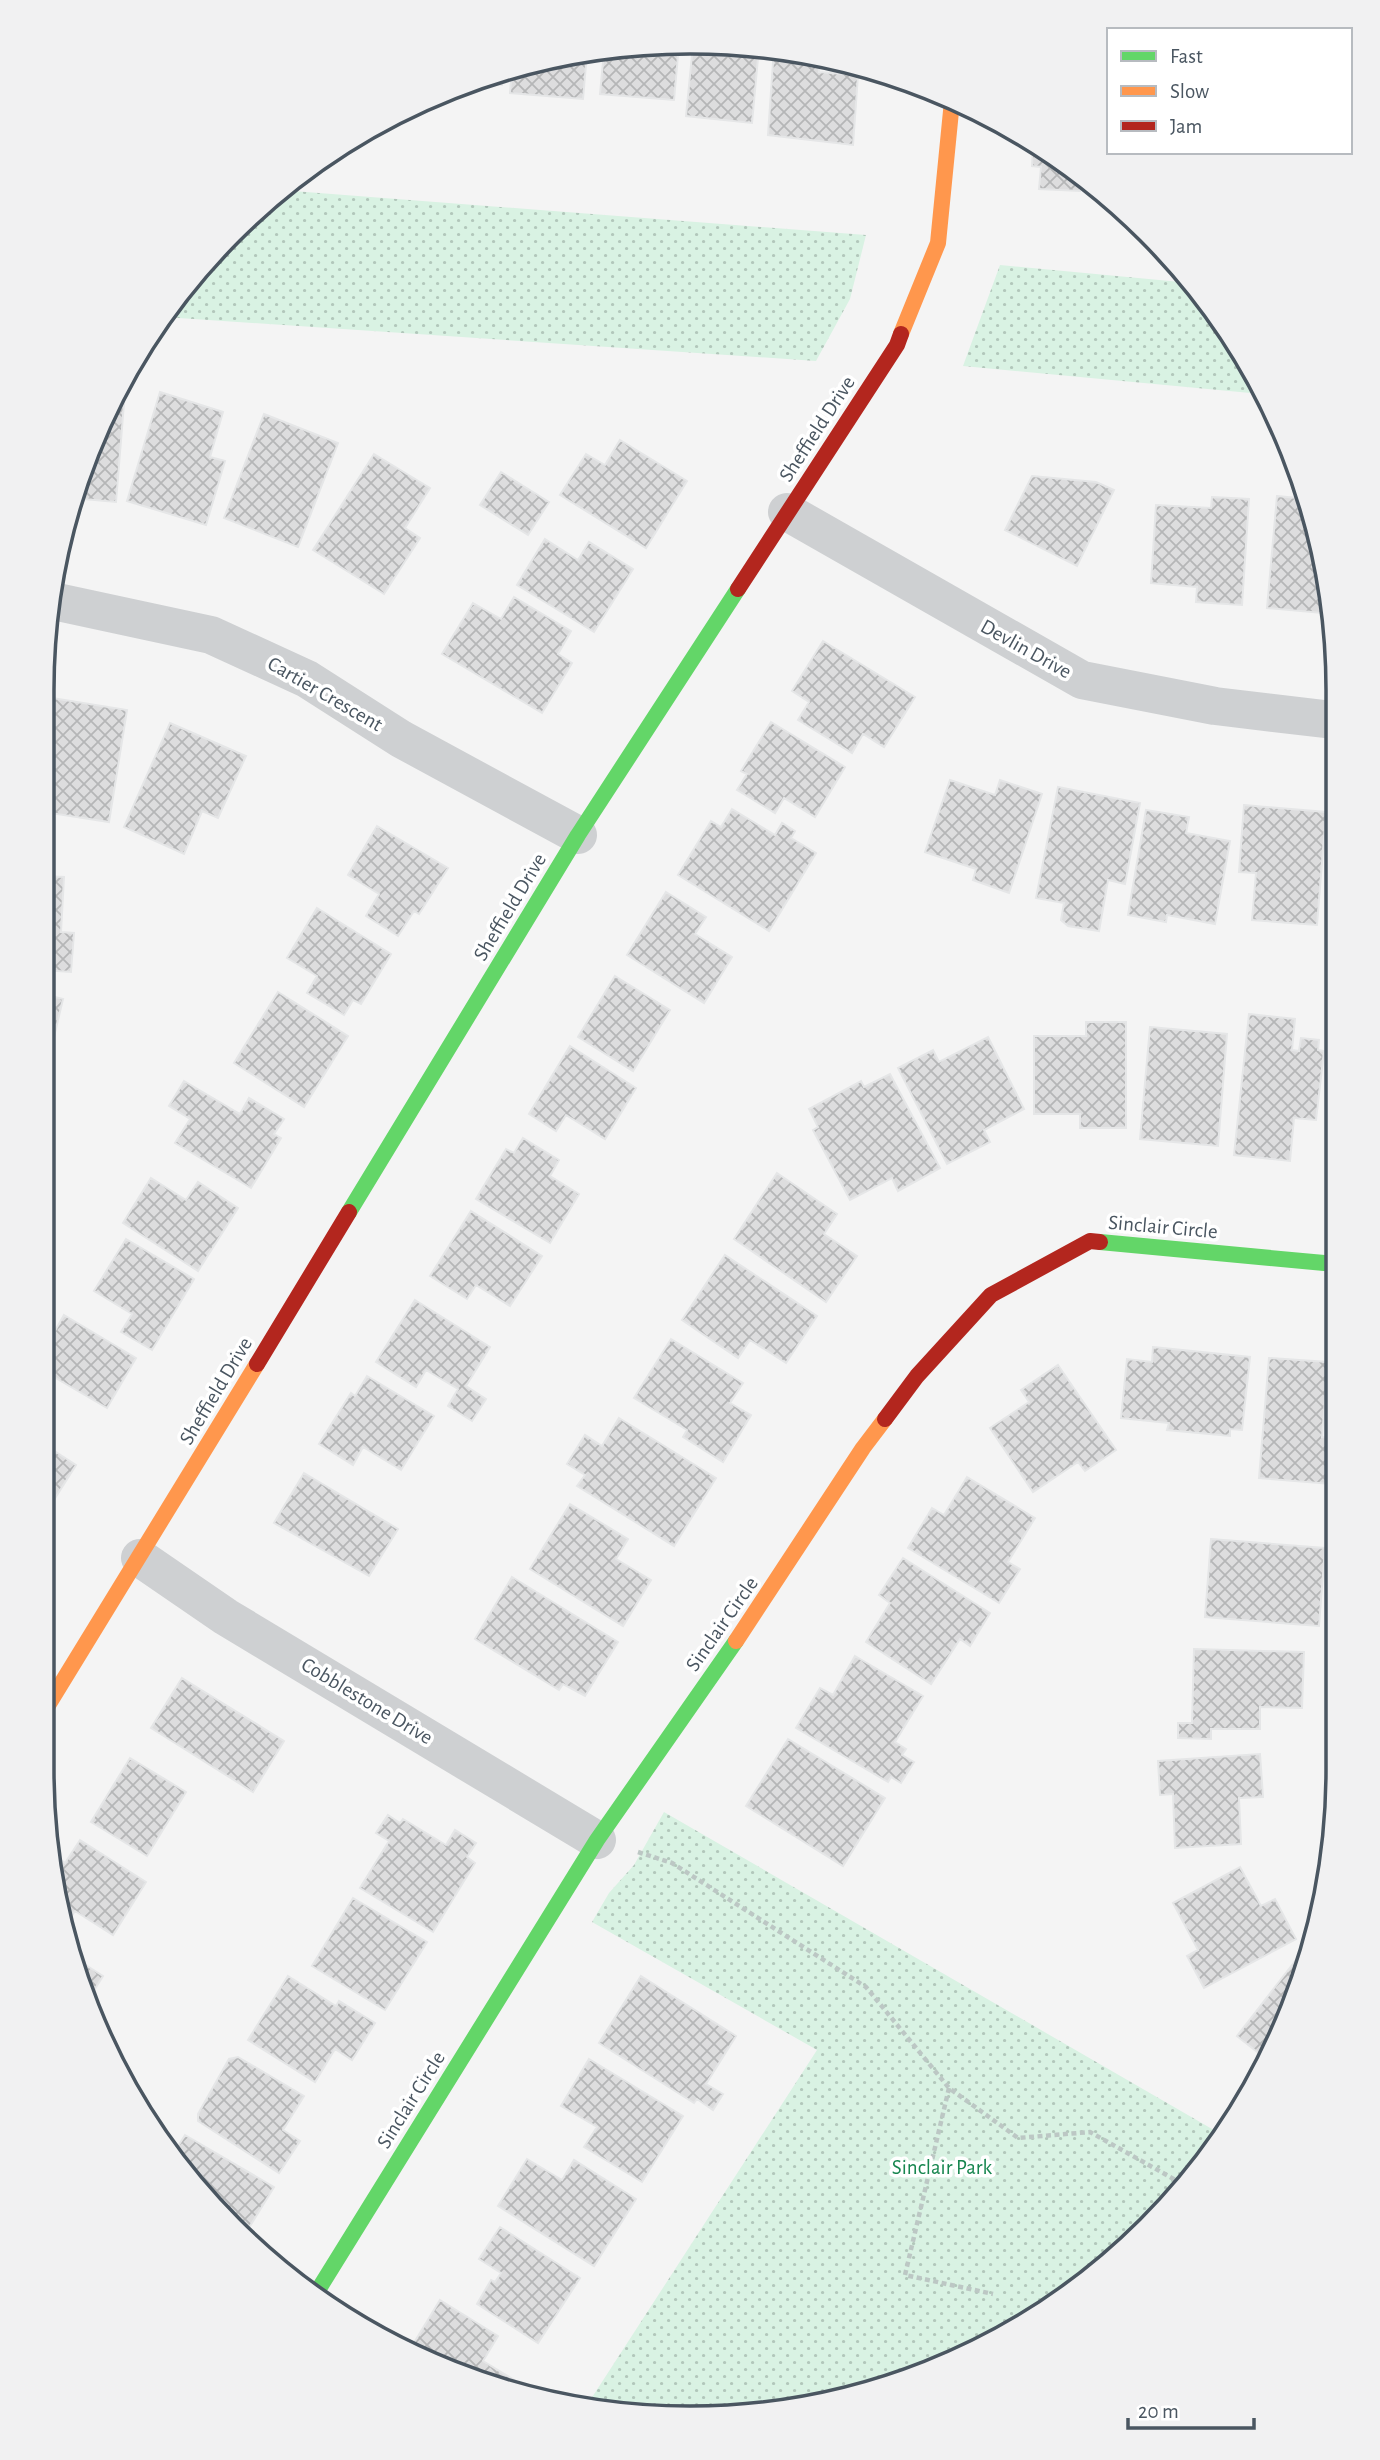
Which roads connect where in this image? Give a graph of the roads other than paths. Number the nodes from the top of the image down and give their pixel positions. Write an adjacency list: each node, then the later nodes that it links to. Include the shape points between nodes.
1 (951, 111): 2 (street, Sheffield Drive, via 938,243 897,345)
2 (787, 512): 4 (street, Devlin Drive, via 1082,680 1215,706); 5 (street, Sheffield Drive)
3 (61, 603): 5 (street, Cartier Crescent, via 211,635 307,680 401,739)
4 (1326, 719)
5 (578, 835): 7 (street, Sheffield Drive)
6 (1326, 1263): 9 (street, Sinclair Circle, via 1090,1241 991,1295 917,1376 863,1448 771,1590)
7 (139, 1558): 8 (street, Sheffield Drive); 9 (street, Cobblestone Drive, via 226,1617)
8 (54, 1696)
9 (597, 1840): 10 (street, Sinclair Circle)
10 (320, 2287)

